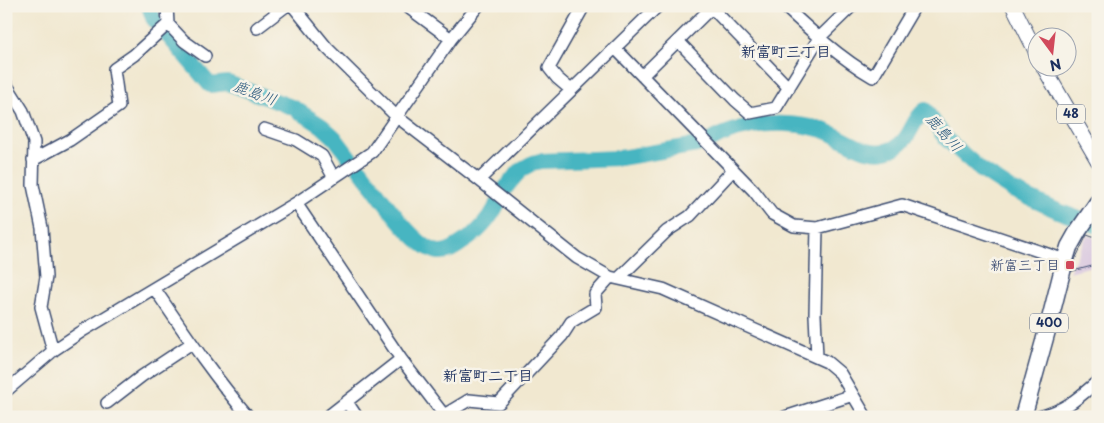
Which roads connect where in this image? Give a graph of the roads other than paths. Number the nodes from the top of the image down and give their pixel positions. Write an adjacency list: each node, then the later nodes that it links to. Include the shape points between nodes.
1 (286, 6): 13 (street)
2 (293, 6): 25 (street, via 327,48)
3 (478, 6): 16 (street)
4 (584, 6): 24 (street, via 549,68)
5 (658, 6): 18 (street)
6 (784, 6): 15 (street)
7 (908, 6): 15 (street, via 912,11 873,77)
8 (1012, 6): 14 (main road)
9 (712, 7): 17 (street); 23 (street)
10 (850, 7): 15 (street)
11 (409, 8): 16 (street)
12 (167, 14): 19 (street, via 184,41); 27 (street, via 134,54 114,69 119,106 70,140)
13 (257, 28)
14 (1026, 33)
15 (819, 38): 23 (street)
16 (451, 39): 25 (street)
17 (678, 41): 20 (street); 23 (street, via 750,113 776,108)
18 (615, 48): 20 (street); 24 (street)
19 (205, 56)
20 (642, 76): 29 (street)
21 (1050, 78): 28 (main road, 48)
22 (7, 88): 27 (street, via 24,111 34,142)
23 (789, 88)
24 (570, 90): 31 (street)
25 (396, 116): 30 (street, via 372,152); 31 (street)
26 (264, 129): 30 (street, via 296,140 322,156)
27 (33, 160): 39 (street, via 33,185 42,228 46,277 42,307)
28 (1098, 161)
29 (733, 170): 34 (street, via 772,214 794,226); 36 (street, via 690,216 667,231)
30 (334, 178): 32 (street)
31 (479, 180): 36 (street, via 577,258)
32 (296, 202): 37 (street); 41 (street)
33 (1094, 207): 35 (highway, 400, via 1078,231)
34 (817, 228): 35 (street, via 902,206); 40 (street)
35 (1065, 260): 54 (highway, 400)
36 (614, 278): 40 (street, via 664,289); 48 (street, via 595,294 596,307 571,322 562,336 499,403 469,400)
37 (154, 288): 38 (street); 39 (street)
38 (192, 344): 46 (street); 49 (street)
39 (54, 351): 43 (street)
40 (817, 357): 44 (street, via 840,373)
41 (401, 359): 45 (street); 48 (street)
42 (1098, 381): 47 (street)
43 (6, 392)
44 (852, 395): 52 (street); 53 (street)
45 (347, 402): 50 (street); 51 (street)
46 (107, 403)
47 (1053, 415): 55 (street)
48 (445, 416)
49 (249, 417)
50 (327, 417)
51 (357, 417)
52 (785, 417)
53 (866, 417)
54 (1023, 417)
55 (1039, 417)

